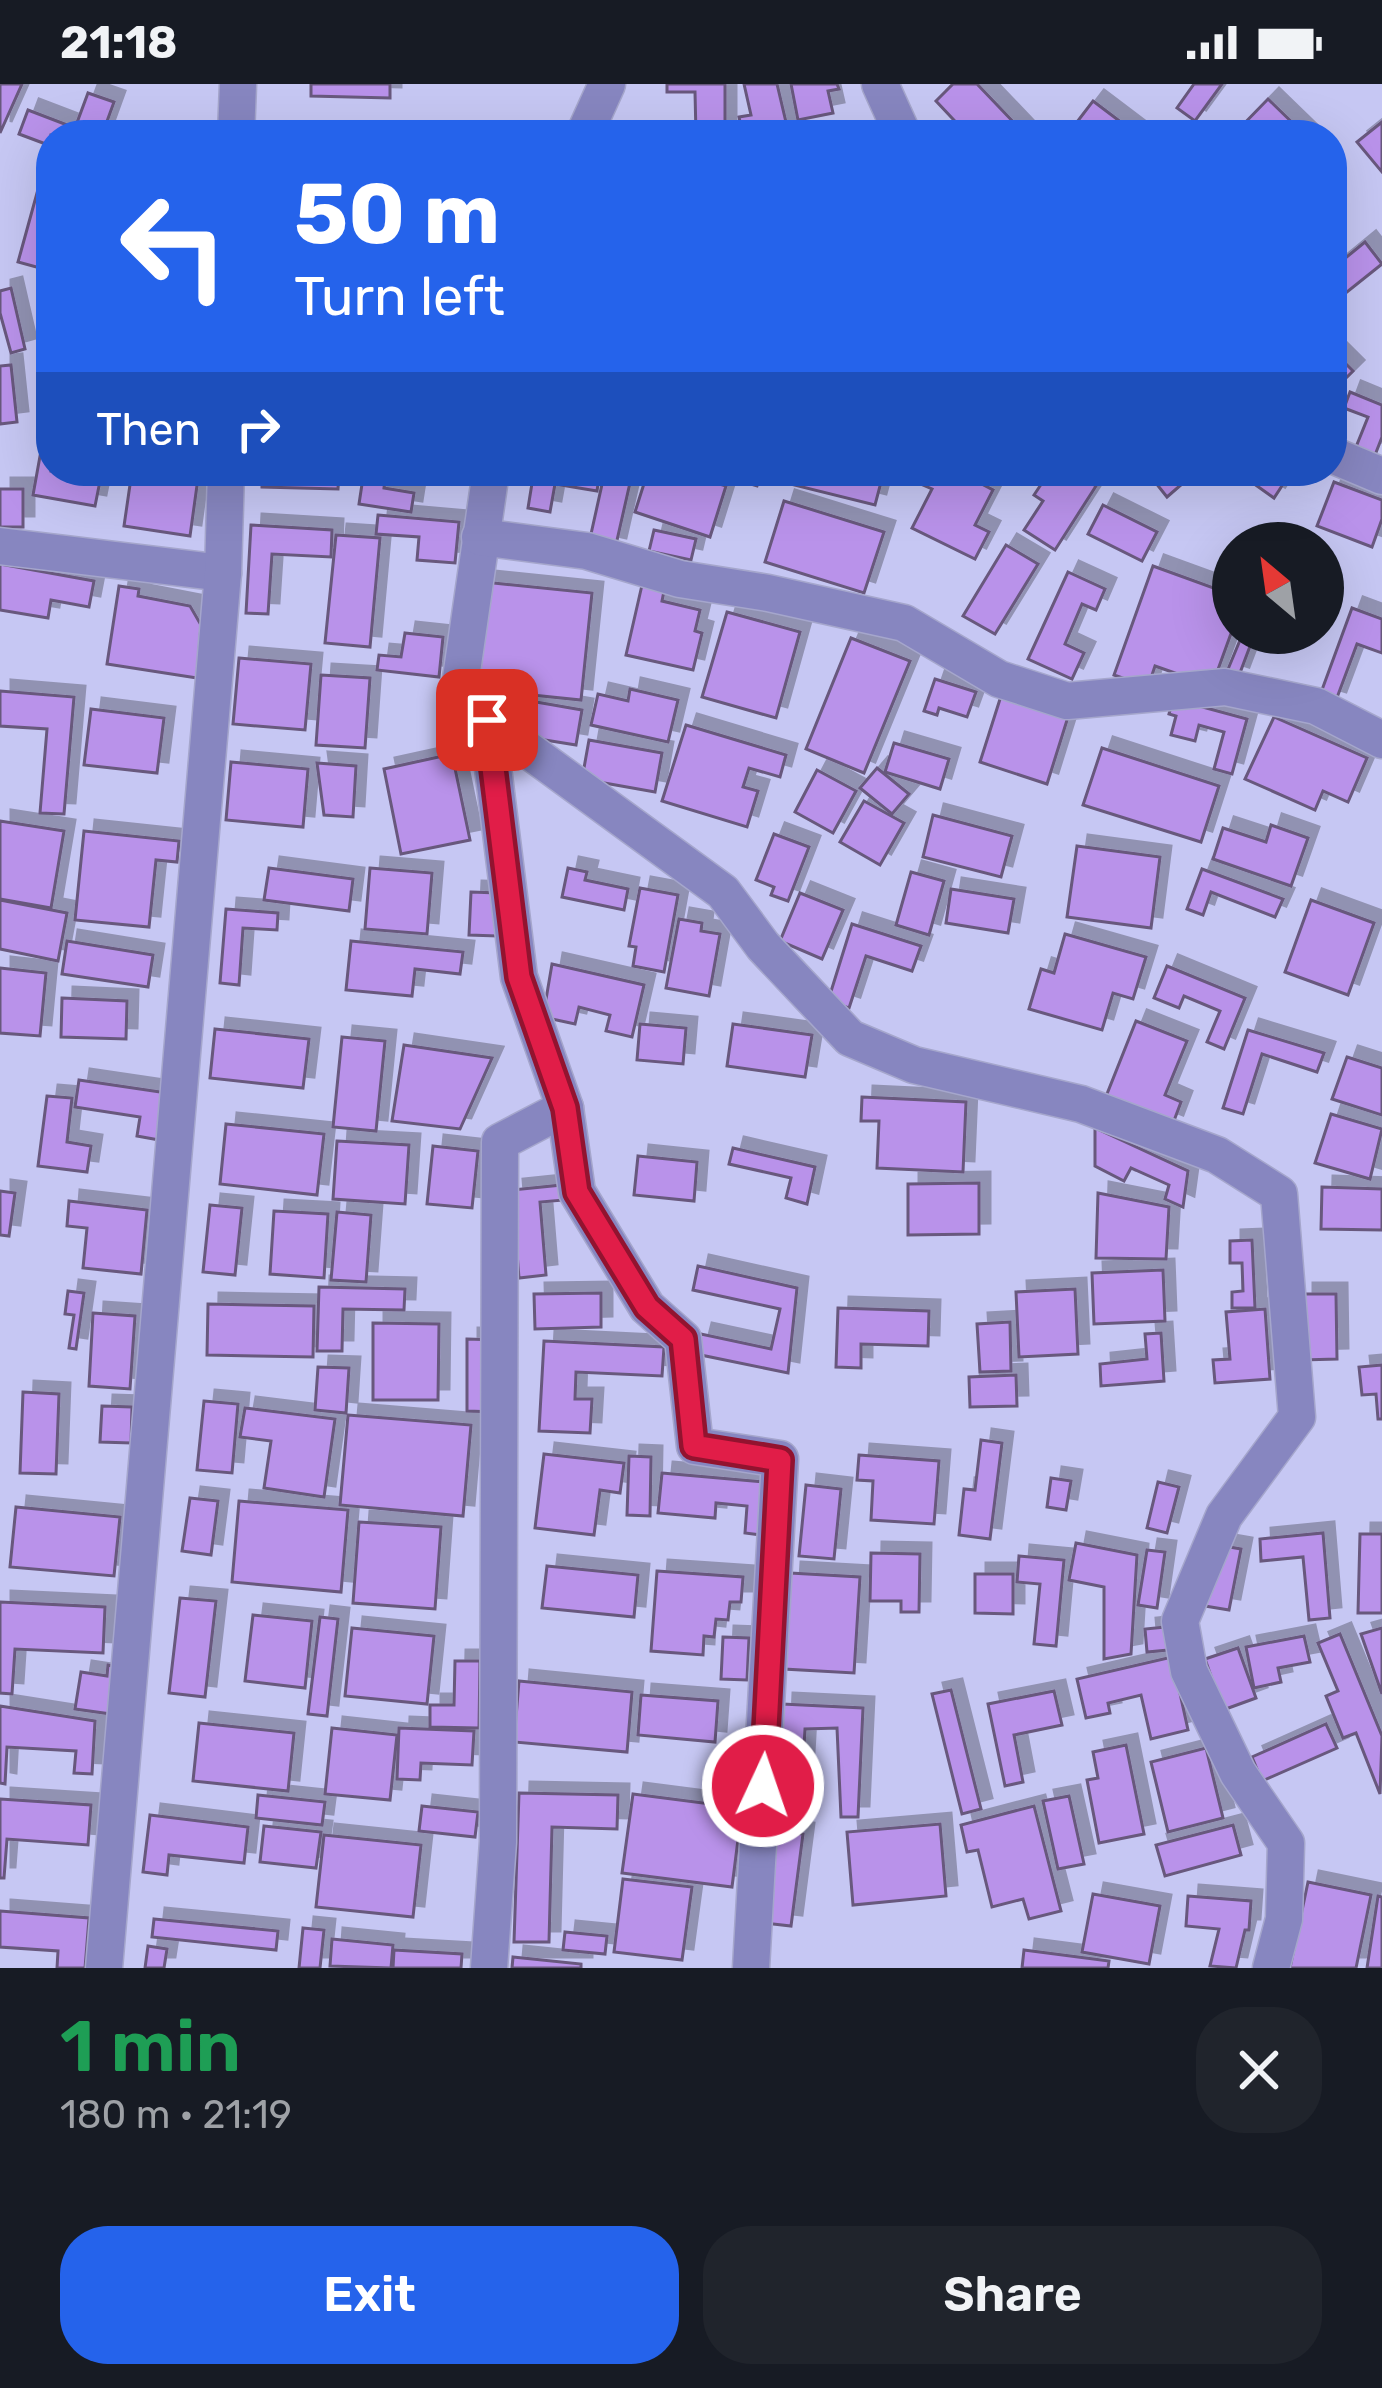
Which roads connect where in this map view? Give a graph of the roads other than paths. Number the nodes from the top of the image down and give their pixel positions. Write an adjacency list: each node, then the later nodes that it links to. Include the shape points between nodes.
1 (238, 84): 4 (street)
2 (607, 84): 5 (street)
3 (880, 84): 6 (street)
4 (237, 120)
5 (591, 120)
6 (896, 120)
7 (1347, 461): 8 (street)
8 (1382, 476)
9 (226, 486): 13 (street)
10 (488, 486): 11 (street)
11 (480, 537): 14 (street, via 458,699); 15 (street, via 586,551 680,579 904,623 999,679 1067,700 1225,687 1316,706)
12 (0, 546): 13 (street)
13 (223, 573): 17 (street)
14 (487, 720): 16 (street, via 519,977); 20 (street, via 723,892 850,1038 914,1065 1082,1104 1216,1155 1279,1194 1297,1417 1224,1516 1180,1621 1189,1671 1238,1773 1286,1843 1284,1919)
15 (1382, 740)
16 (565, 1108): 18 (street, via 500,1142 497,1842); 19 (street, via 577,1192 647,1307 683,1339 694,1446 780,1460)
17 (104, 1968)
18 (488, 1968)
19 (751, 1968)
20 (1271, 1968)

